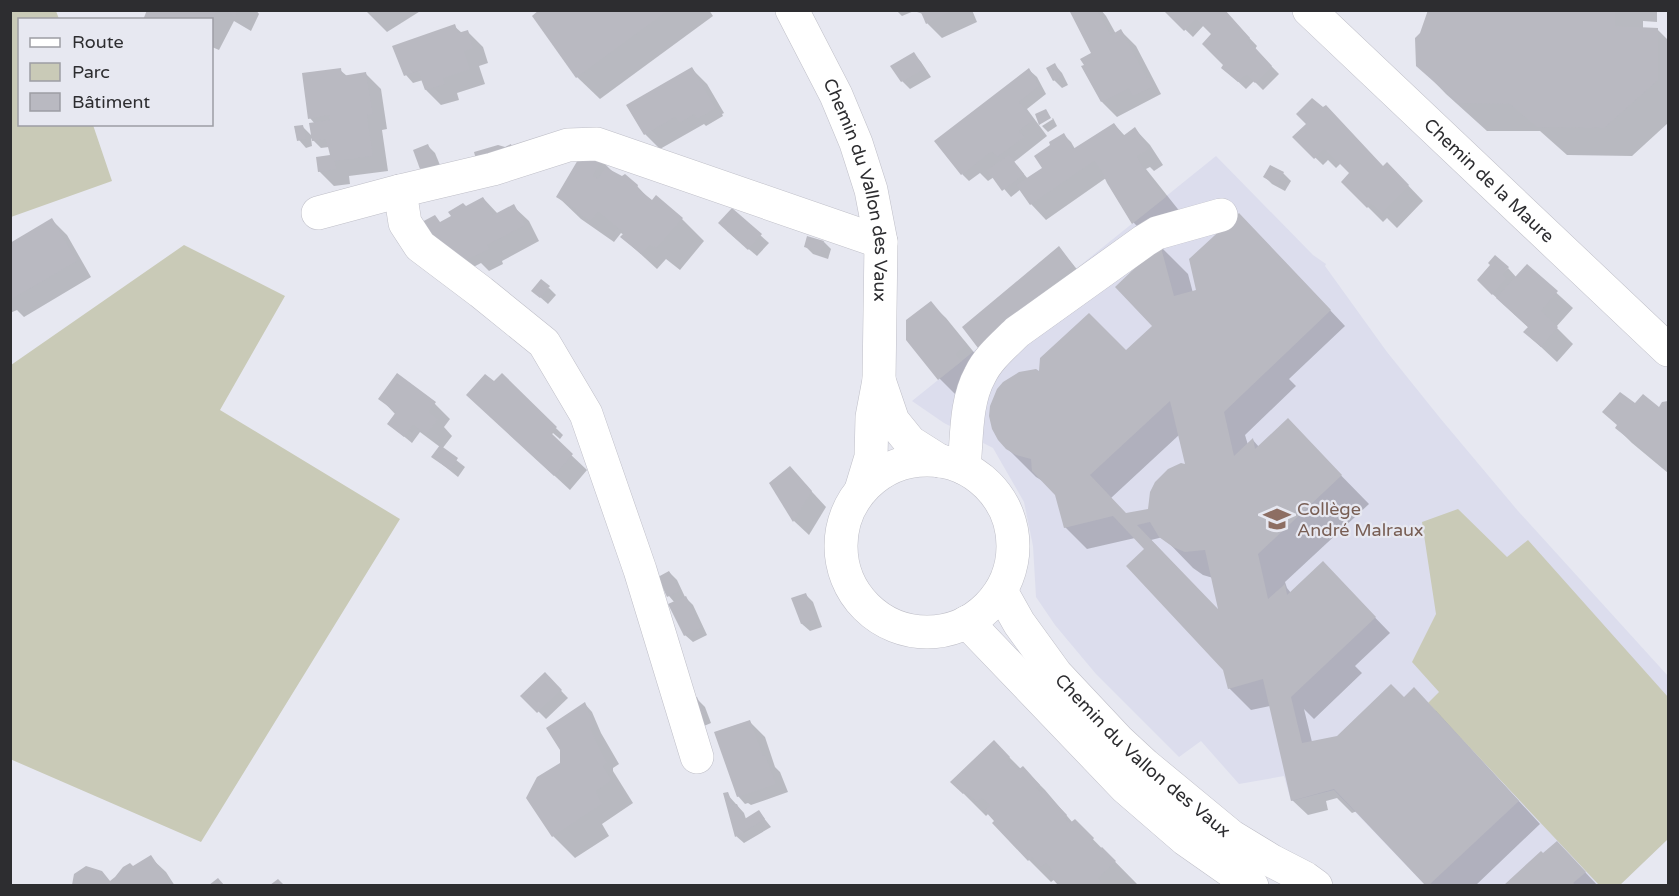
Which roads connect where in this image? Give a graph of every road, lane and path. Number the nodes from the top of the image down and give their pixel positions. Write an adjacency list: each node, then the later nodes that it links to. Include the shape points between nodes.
1 (792, 10): 6 (street, Chemin du Vallon des Vaux, via 856,143 871,190)
2 (1309, 10): 7 (street, Chemin de la Maure)
3 (400, 191): 4 (street); 6 (street, via 493,169 568,145 597,144); 13 (street, via 405,223 420,246 544,343 586,414)
4 (318, 213)
5 (1221, 215): 9 (street, via 1164,231 1144,241 1017,332 984,367)
6 (881, 242): 8 (street, Chemin du Vallon des Vaux)
7 (1668, 350)
8 (879, 380): 9 (street, Chemin du Vallon des Vaux, via 893,422 910,442); 10 (street, Chemin du Vallon des Vaux, via 872,417 871,457)
9 (952, 465): 10 (street, via 917,461 893,467); 11 (street, via 984,482 1010,522 1010,569)
10 (861, 490): 12 (street, via 850,506 840,544 848,583 859,600 873,614 909,630 929,633)
11 (1000, 591): 12 (street, via 986,609); 15 (street, Chemin du Vallon des Vaux, via 1056,674 1118,740 1231,836)
12 (967, 622): 14 (street, Chemin du Vallon des Vaux, via 1126,788 1185,839)
13 (698, 757)
14 (1252, 885)
15 (1316, 885)

